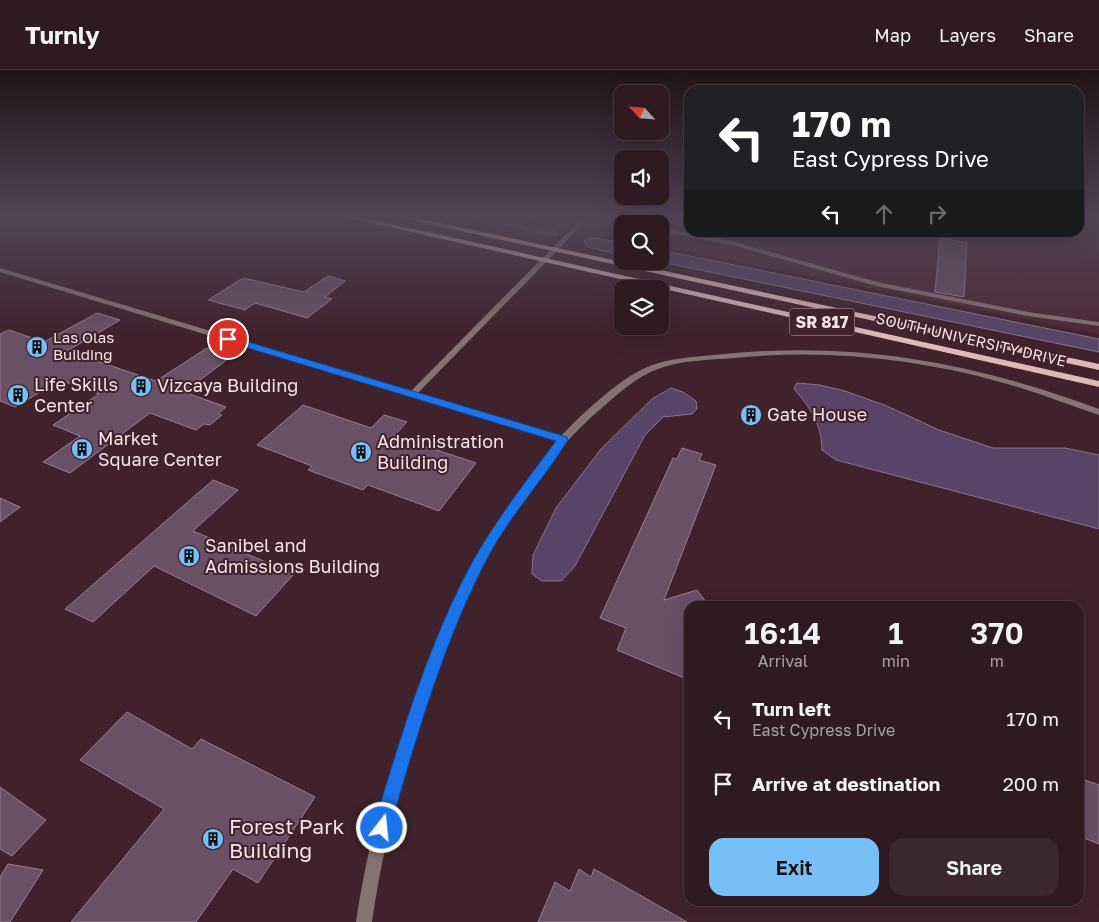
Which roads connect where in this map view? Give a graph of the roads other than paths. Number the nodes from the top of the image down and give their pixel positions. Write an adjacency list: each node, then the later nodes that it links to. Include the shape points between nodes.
1 (529, 257): 5 (main road, SOUTH UNIVERSITY DRIVE / SR 817)
2 (547, 257): 5 (street)
3 (585, 257): 8 (main road, SOUTH UNIVERSITY DRIVE / SR 817)
4 (785, 257): 7 (street, via 876,284 1028,314)
5 (544, 260): 9 (main road, SOUTH UNIVERSITY DRIVE / SR 817); 10 (street)
6 (0, 270): 10 (street)
7 (1099, 324)
8 (1099, 367)
9 (1099, 384)
10 (412, 395): 12 (street)
11 (1099, 412): 12 (street, via 975,373 923,361 872,354 768,351 650,368)
12 (563, 440): 13 (street, via 512,508 479,562 438,654 400,761 384,820)
13 (364, 922)

